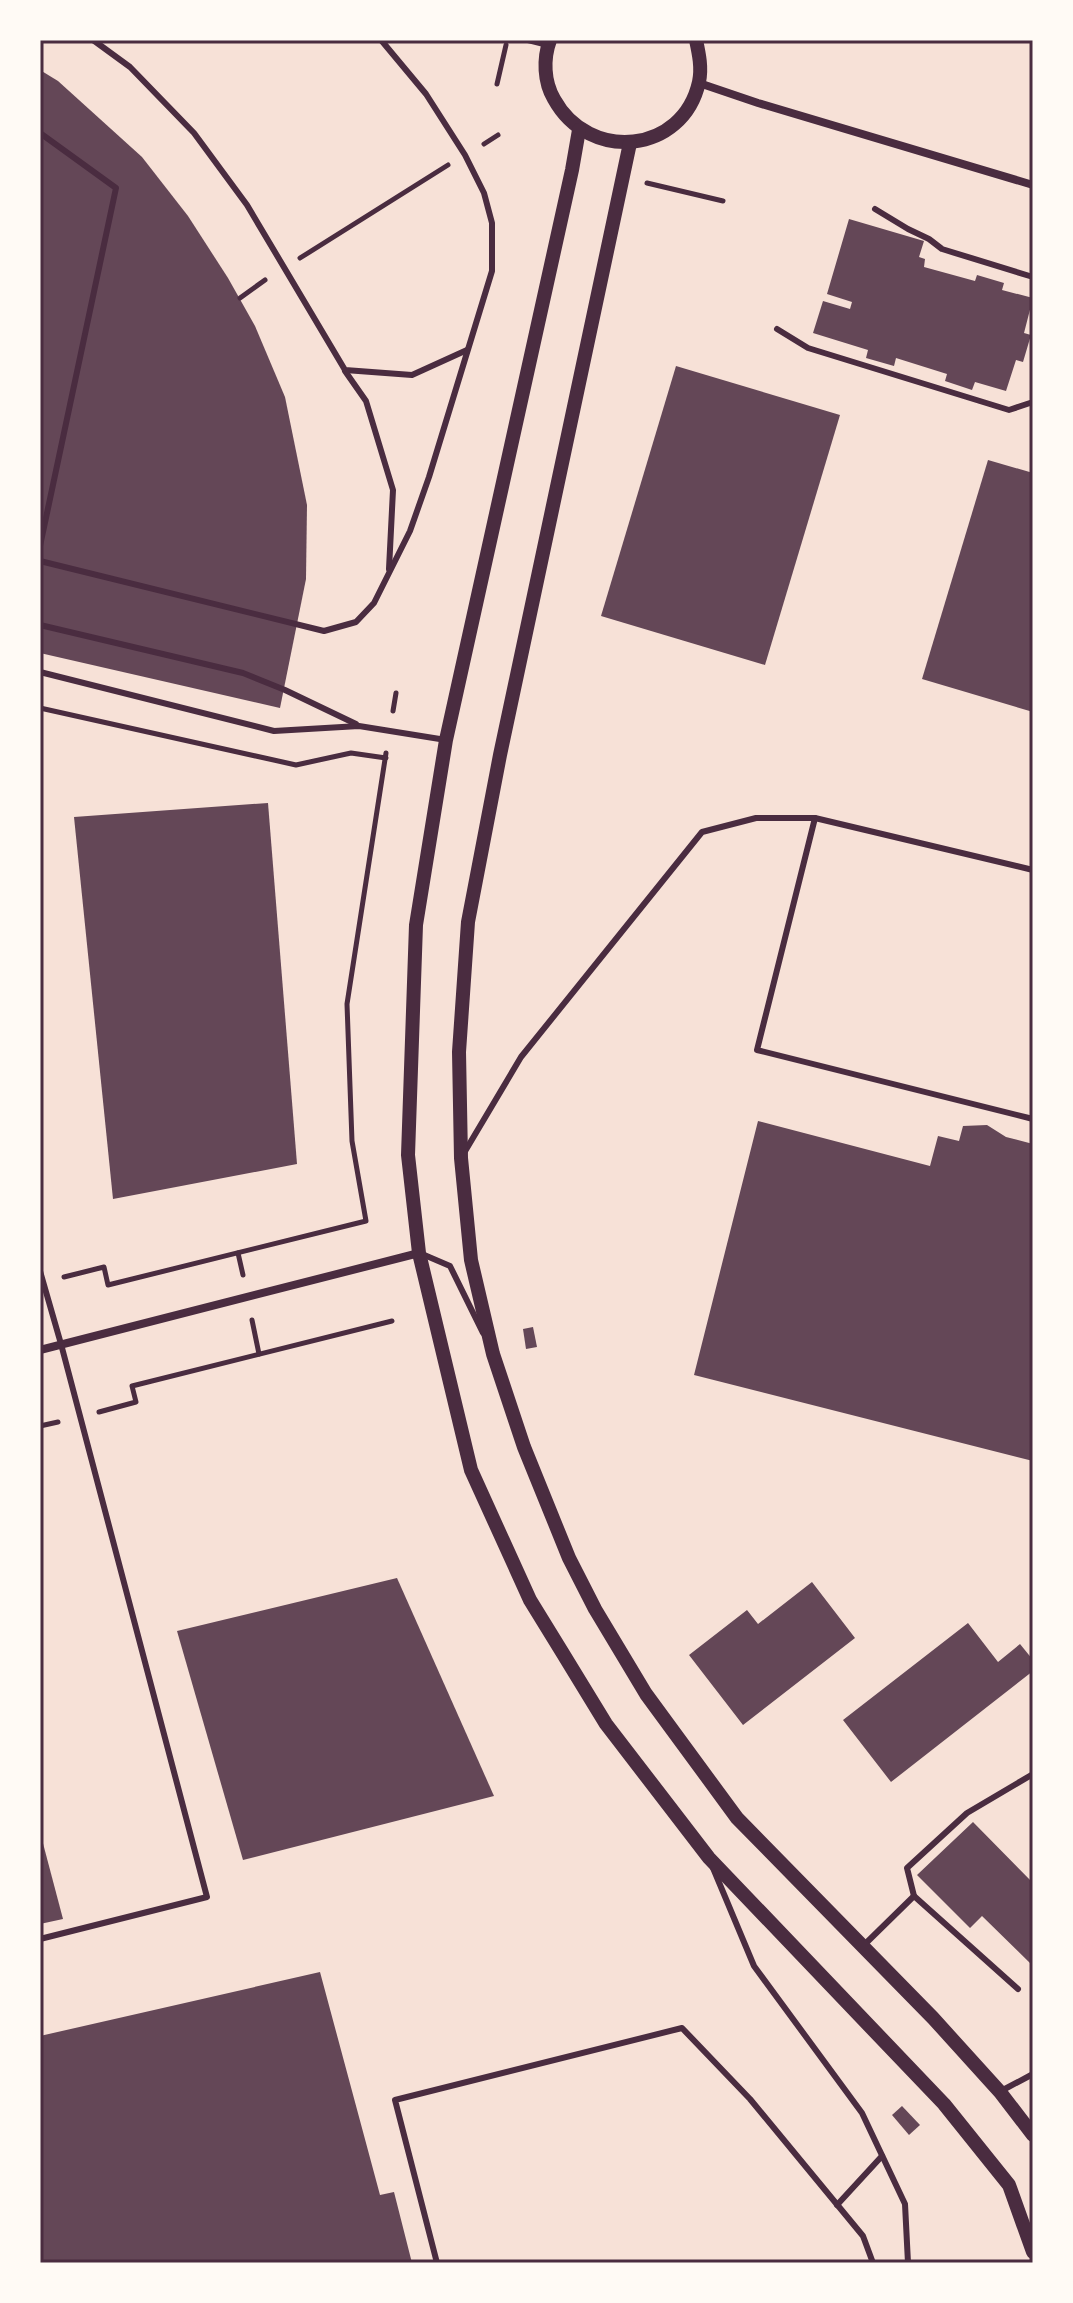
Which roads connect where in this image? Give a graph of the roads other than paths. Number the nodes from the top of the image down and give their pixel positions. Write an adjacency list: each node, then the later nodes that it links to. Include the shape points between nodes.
1 (93, 40): 15 (lane, via 130,67 194,133 247,205)
2 (381, 40): 14 (lane, via 426,94 484,193 492,223 492,271)
3 (528, 40): 5 (lane)
4 (696, 40): 6 (street)
5 (549, 42): 7 (street, via 545,68 550,92)
6 (699, 83): 9 (street, via 674,124 654,137); 10 (street)
7 (579, 130): 9 (street, via 603,141); 23 (street)
8 (40, 133): 17 (lane, via 116,188)
9 (630, 143): 27 (street, via 468,922 459,1052)
10 (1033, 185)
11 (875, 209): 12 (lane, via 942,249)
12 (1033, 277)
13 (777, 329): 16 (lane, via 808,348 1009,410)
14 (467, 350): 15 (lane, via 412,375); 19 (lane, via 429,477)
15 (345, 370): 19 (lane, via 366,401 393,490)
16 (1033, 402)
17 (40, 546)
18 (40, 561): 19 (lane, via 324,631 356,622 374,603)
19 (389, 573)
20 (40, 625): 22 (lane, via 243,673)
21 (40, 672): 22 (lane, via 274,731)
22 (359, 726): 23 (lane)
23 (446, 740): 28 (street, via 416,925 408,1155)
24 (815, 818): 25 (lane); 26 (lane, via 757,1050); 27 (lane, via 756,818 702,832 521,1057)
25 (1033, 870)
26 (1033, 1119)
27 (461, 1158): 32 (street, via 471,1260)
28 (419, 1253): 30 (street); 32 (lane, via 450,1266); 34 (street, via 471,1470 530,1600 606,1724)
29 (40, 1271): 30 (lane)
30 (61, 1344): 31 (street); 36 (lane, via 207,1897)
31 (40, 1350)
32 (493, 1354): 37 (street, via 569,1558 646,1694 737,1818)
33 (1033, 1774): 35 (lane, via 967,1813 907,1868)
34 (709, 1858): 42 (lane, via 754,1966 862,2113); 44 (street, via 944,2104 1009,2185)
35 (914, 1896): 37 (lane); 38 (lane)
36 (40, 1939)
37 (862, 1947): 40 (street)
38 (1018, 1989)
39 (1033, 2074): 40 (lane)
40 (1000, 2092): 41 (street)
41 (1033, 2135)
42 (882, 2156): 43 (lane); 47 (lane, via 905,2204)
43 (837, 2205): 45 (lane, via 750,2099 682,2028 395,2100); 46 (lane, via 863,2236)
44 (1033, 2252)
45 (437, 2263)
46 (873, 2263)
47 (908, 2263)

